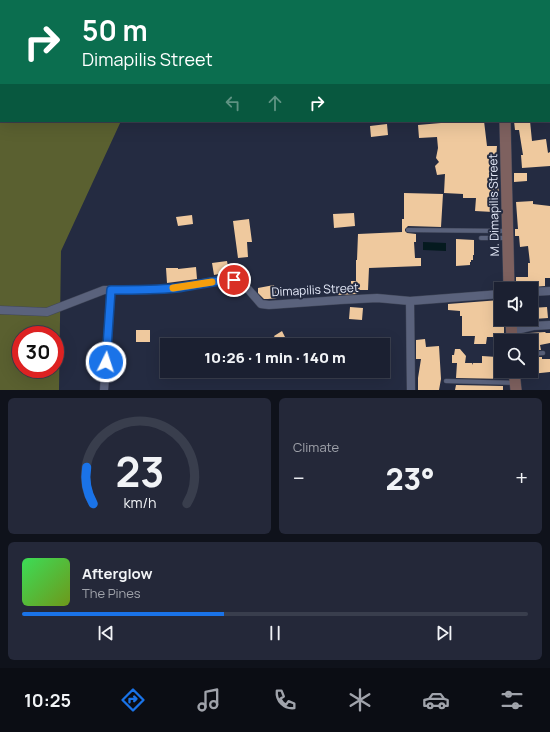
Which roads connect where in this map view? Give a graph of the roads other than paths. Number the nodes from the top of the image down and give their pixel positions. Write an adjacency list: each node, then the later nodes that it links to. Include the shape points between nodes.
1 (541, 0): 2 (street)
2 (550, 0): 3 (street)
3 (550, 5)
4 (505, 122): 6 (main road, M. Dimapilis Street)
5 (408, 230): 6 (lane)
6 (507, 234): 7 (lane); 8 (main road, M. Dimapilis Street)
7 (481, 238)
8 (509, 282)
9 (111, 290): 13 (street, Dimapilis Street, via 176,288 234,280 240,281 261,304 269,305 377,298); 14 (street, Dimapilis Street, via 104,290 47,312); 21 (street)
10 (550, 291): 11 (street)
11 (538, 292)
12 (494, 295): 13 (street, Dimapilis Street)
13 (410, 301): 22 (street)
14 (0, 310)
15 (550, 325): 16 (street, via 533,326)
16 (516, 334)
17 (538, 353): 18 (lane)
18 (543, 353)
19 (446, 382): 20 (lane)
20 (516, 386)
21 (104, 390)
22 (411, 390)

